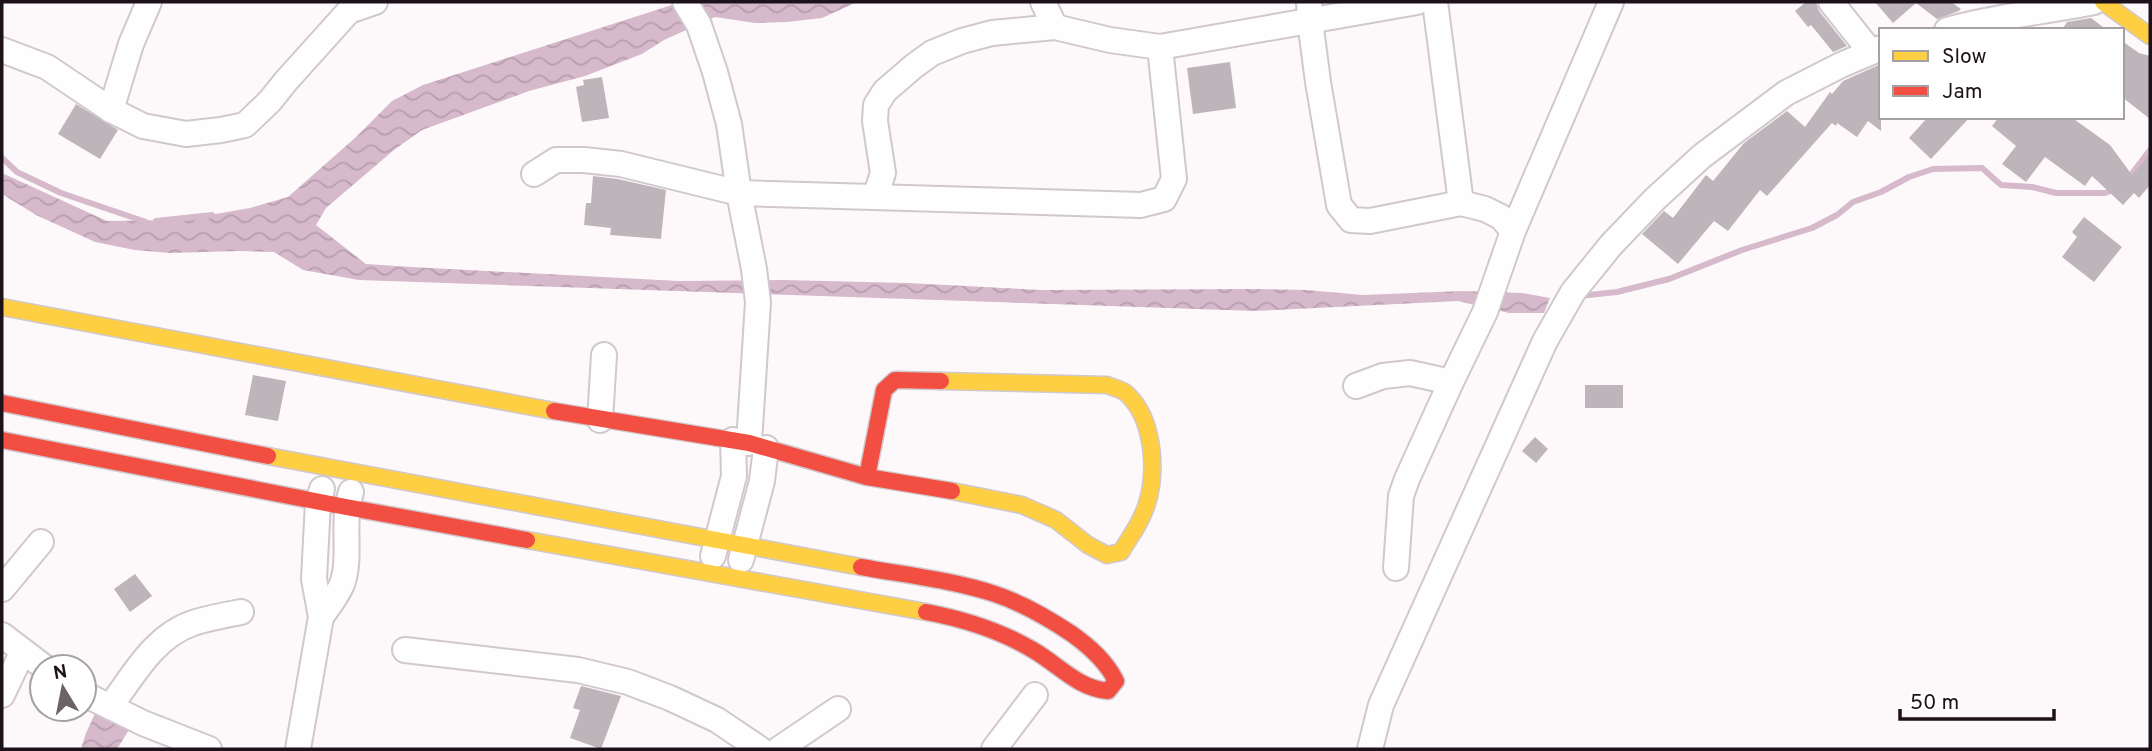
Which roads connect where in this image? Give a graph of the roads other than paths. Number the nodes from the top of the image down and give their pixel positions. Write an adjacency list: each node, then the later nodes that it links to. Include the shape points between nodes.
1 (149, 2): 19 (street)
2 (375, 2): 11 (street)
3 (685, 2): 21 (street, via 699,25 715,72 729,124)
4 (1043, 2): 13 (street)
5 (1417, 2): 12 (street)
6 (1435, 2): 23 (street)
7 (1611, 2): 24 (street)
8 (1831, 2): 17 (street)
9 (2094, 2): 14 (street)
10 (2103, 2): 15 (street)
11 (348, 6): 19 (street, via 270,102 245,125 186,134 143,126)
12 (1310, 12): 16 (street); 23 (street, via 1339,205 1351,220 1370,221)
13 (1055, 27): 16 (street); 22 (street, via 962,41 932,53 885,91 876,105 883,173)
14 (1955, 28)
15 (2150, 36)
16 (1160, 47): 22 (street, via 1174,178 1164,200 1141,205)
17 (1875, 49): 61 (street, via 1786,93 1702,156 1611,245 1568,300 1545,341 1381,705)
18 (2, 50): 19 (street, via 47,67)
19 (111, 110)
20 (534, 174): 21 (street, via 556,160 584,160 621,164)
21 (739, 193): 22 (street); 32 (street, via 758,302)
22 (875, 197)
23 (1461, 203): 24 (street, via 1501,217)
24 (1513, 231): 27 (street, via 1485,312)
25 (2, 307): 30 (street)
26 (604, 355): 30 (street)
27 (1451, 382): 28 (street, via 1410,373); 41 (street, via 1401,496)
28 (1356, 386)
29 (2, 403): 33 (street)
30 (600, 420): 32 (street)
31 (2, 440): 36 (street)
32 (750, 444): 35 (street); 38 (street, via 734,476); 40 (street, via 762,481)
33 (329, 468): 34 (street); 36 (street)
34 (356, 473): 37 (street); 38 (street)
35 (867, 477): 35 (street, via 1022,505 1056,520 1107,555 1121,552 1144,513 1152,484 1151,446 1140,410 1125,392 1107,385 895,380 884,390)
36 (318, 502): 37 (street); 46 (street, via 314,579)
37 (346, 507): 42 (street); 46 (street, via 345,573)
38 (718, 540): 40 (street); 42 (street)
39 (41, 542): 44 (street)
40 (745, 545): 43 (street); 43 (street, via 999,596 1074,635 1116,681 1108,691 1096,690 1069,677 1034,650 964,621)
41 (1396, 568)
42 (708, 573): 43 (street)
43 (736, 578)
44 (2, 589)
45 (241, 612): 54 (street, via 191,624 163,640)
46 (321, 617): 58 (street)
47 (2, 635): 49 (street)
48 (405, 650): 59 (street, via 579,670 628,682 716,720)
49 (22, 653): 50 (street); 51 (street)
50 (28, 657)
51 (2, 695)
52 (1035, 695): 56 (street)
53 (98, 701): 54 (street)
54 (110, 707): 57 (street)
55 (838, 709): 60 (street)
56 (1003, 746)
57 (209, 749)
58 (298, 749)
59 (760, 749)
60 (779, 749)
61 (1370, 749)

